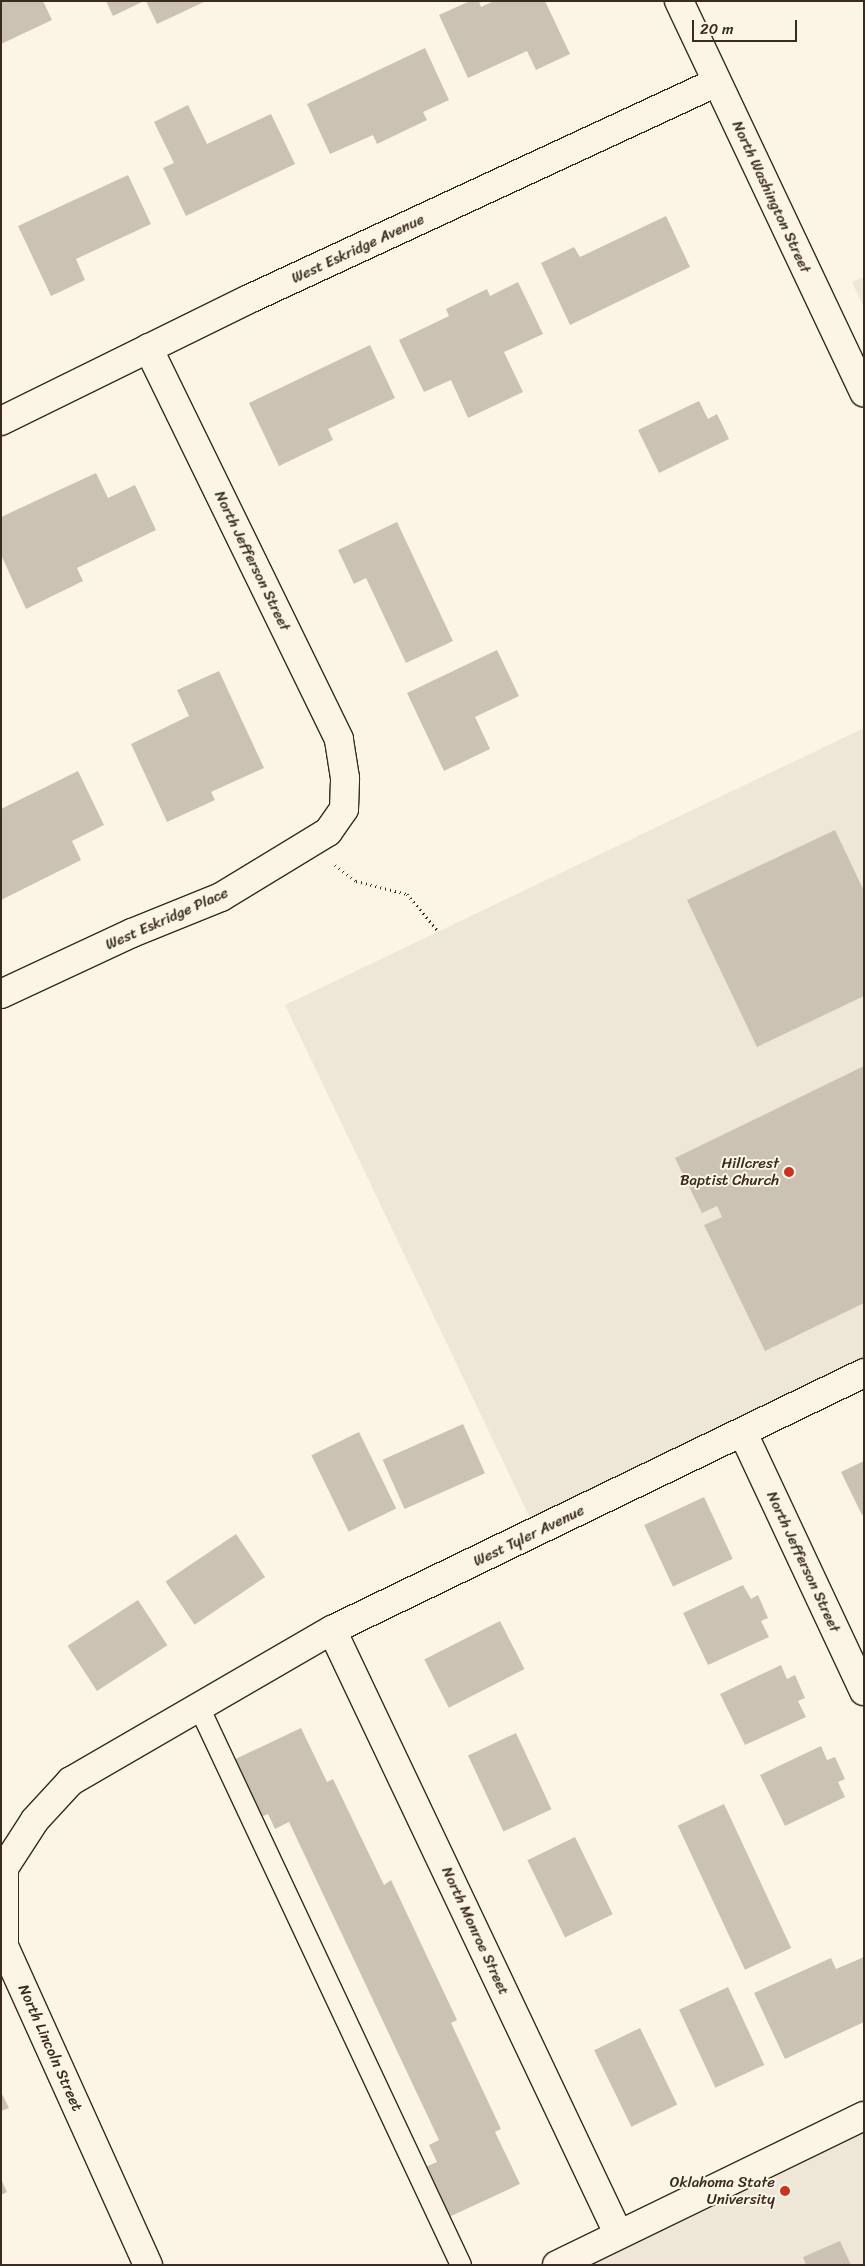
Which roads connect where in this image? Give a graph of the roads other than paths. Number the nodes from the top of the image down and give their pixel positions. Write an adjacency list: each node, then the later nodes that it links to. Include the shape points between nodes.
1 (679, 1): 2 (street, North Washington Street)
2 (717, 82): 3 (street, West Eskridge Avenue); 4 (street, North Washington Street)
3 (148, 348): 5 (street, West Eskridge Avenue); 6 (street, North Jefferson Street, via 339,739)
4 (862, 384)
5 (1, 421)
6 (345, 778): 7 (street, West Eskridge Place, via 344,809 328,832 310,844 221,897)
7 (1, 994)
8 (864, 1373): 9 (street, West Tyler Avenue)
9 (743, 1434): 10 (street, West Tyler Avenue); 11 (street, North Jefferson Street)
10 (332, 1630): 12 (street, West Tyler Avenue); 14 (street, North Monroe Street)
11 (864, 1691)
12 (199, 1707): 15 (street, North Lincoln Street, via 71,1781 35,1820 4,1868 4,1946); 16 (lane)
13 (864, 2116): 14 (street)
14 (618, 2233): 17 (street)
15 (148, 2265)
16 (462, 2265)
17 (557, 2265)

